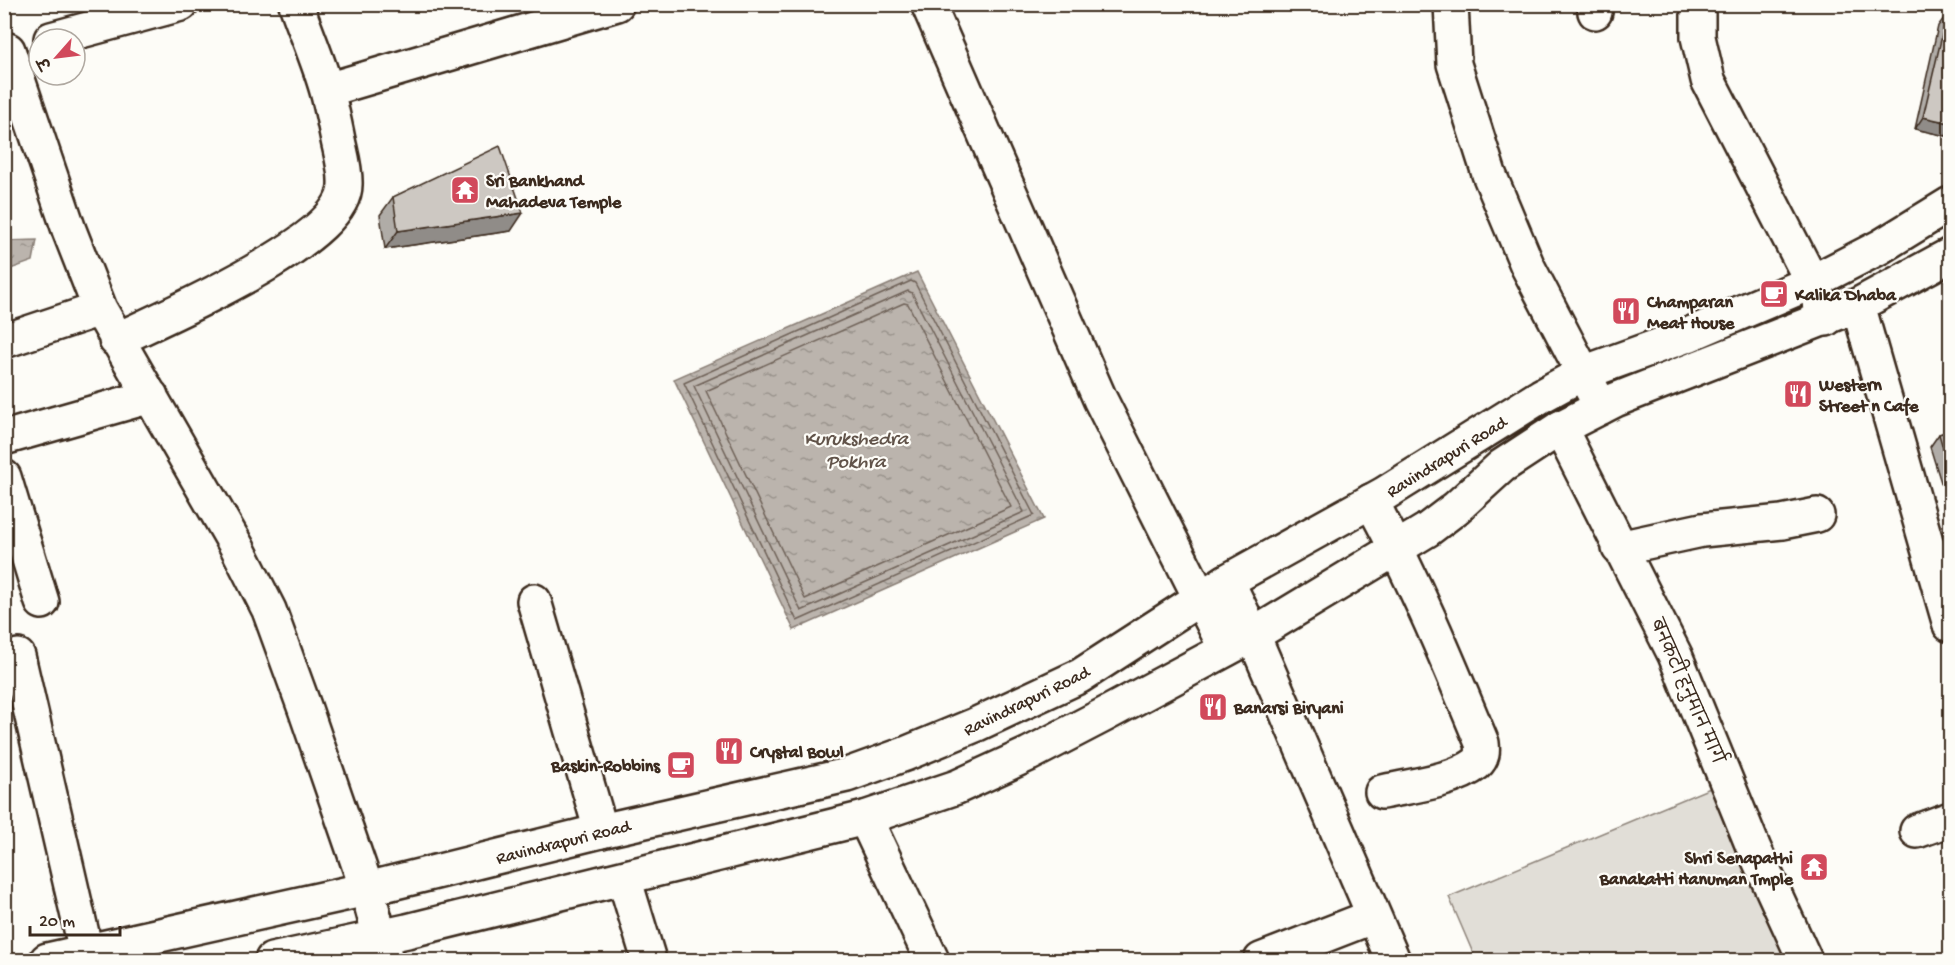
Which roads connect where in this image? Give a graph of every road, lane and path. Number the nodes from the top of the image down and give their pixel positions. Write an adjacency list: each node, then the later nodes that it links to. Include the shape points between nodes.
1 (181, 4): 7 (street)
2 (296, 4): 9 (street)
3 (928, 4): 29 (street, via 1100,399)
4 (1451, 4): 18 (street, via 1454,64 1489,174 1528,267)
5 (1698, 4): 12 (street, via 1698,38 1708,80)
6 (602, 7): 9 (street)
7 (87, 29)
8 (17, 48): 14 (street, via 69,230)
9 (327, 90): 16 (street, via 345,186 341,203 329,218 308,237 247,276)
10 (1950, 204): 12 (street, Ravindrapuri Road)
11 (1950, 255): 13 (street, Ravindrapuri Road)
12 (1812, 282): 15 (street); 18 (street, Ravindrapuri Road, via 1688,335)
13 (1858, 305): 15 (street, Ravindrapuri Road); 32 (street)
14 (100, 309): 16 (street); 17 (street)
15 (1826, 319): 20 (street, Ravindrapuri Road)
16 (116, 340): 19 (street)
17 (4, 341)
18 (1583, 373): 20 (street); 24 (street, Ravindrapuri Road)
19 (151, 396): 22 (street); 41 (street, via 269,610)
20 (1601, 407): 21 (street, Ravindrapuri Road)
21 (1560, 428): 26 (street, Ravindrapuri Road, via 1502,466 1456,508); 27 (street, बनकटी हनुमान मार्ग)
22 (4, 438)
23 (4, 477): 31 (street)
24 (1371, 501): 26 (street); 28 (street, Ravindrapuri Road)
25 (1817, 515): 27 (street, via 1702,530)
26 (1397, 548): 33 (street, Ravindrapuri Road); 35 (street, via 1482,742 1483,754 1478,763 1451,776)
27 (1619, 548): 51 (street, बनकटी हनुमान मार्ग, via 1675,655 1754,849)
28 (1227, 581): 29 (street, Ravindrapuri Road); 33 (street)
29 (1199, 598): 33 (street); 38 (street, Ravindrapuri Road, via 1080,676 905,754 847,775)
30 (534, 601): 38 (street)
31 (42, 602)
32 (1950, 625)
33 (1240, 642): 36 (street, Ravindrapuri Road, via 1029,754 957,787); 42 (street)
34 (18, 656): 44 (street)
35 (1382, 792)
36 (865, 818): 40 (street, Ravindrapuri Road); 48 (street)
37 (1950, 819): 39 (street)
38 (601, 831): 41 (street, Ravindrapuri Road)
39 (1917, 831)
40 (624, 878): 43 (street, Ravindrapuri Road); 47 (street)
41 (366, 889): 43 (street); 44 (street, Ravindrapuri Road)
42 (1374, 916): 49 (street); 50 (street)
43 (383, 949): 46 (street, Ravindrapuri Road)
44 (86, 951): 45 (street, Ravindrapuri Road)
45 (47, 960)
46 (272, 960)
47 (649, 960)
48 (932, 960)
49 (1261, 960)
50 (1393, 960)
51 (1805, 960)

